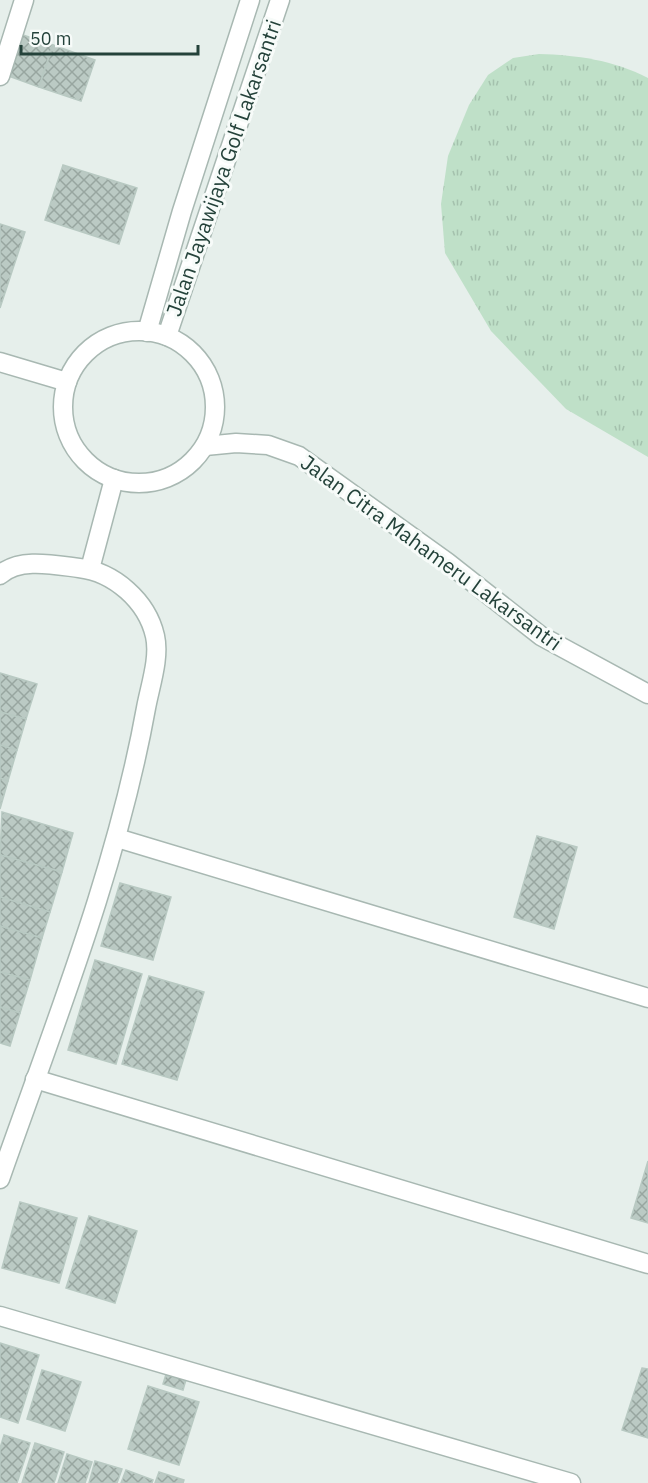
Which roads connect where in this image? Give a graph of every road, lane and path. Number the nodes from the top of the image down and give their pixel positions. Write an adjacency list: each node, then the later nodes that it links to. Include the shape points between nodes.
1 (24, 0): 4 (street)
2 (250, 0): 5 (street, Jalan Jayawijaya Golf Lakarsantri)
3 (280, 0): 6 (street, Jalan Jayawijaya Golf Lakarsantri)
4 (0, 76)
5 (147, 332): 6 (street); 8 (street, via 107,338 76,364)
6 (167, 336): 9 (street, via 190,351 208,373 215,409 213,428)
7 (0, 362): 8 (street)
8 (67, 382): 10 (street, via 64,422 71,441 89,464)
9 (205, 446): 10 (street, via 175,474 145,482); 13 (street, Jalan Citra Mahameru Lakarsantri, via 268,445 299,456 447,562 541,636)
10 (114, 479): 11 (street)
11 (90, 569): 12 (street, via 29,564 7,568); 14 (street, via 115,580 142,606 155,636 156,654 138,755)
12 (0, 575)
13 (648, 694)
14 (117, 838): 15 (street); 16 (street)
15 (648, 998)
16 (35, 1078): 17 (street); 18 (street)
17 (0, 1179)
18 (648, 1264)
19 (0, 1316): 20 (street)
20 (571, 1483)

